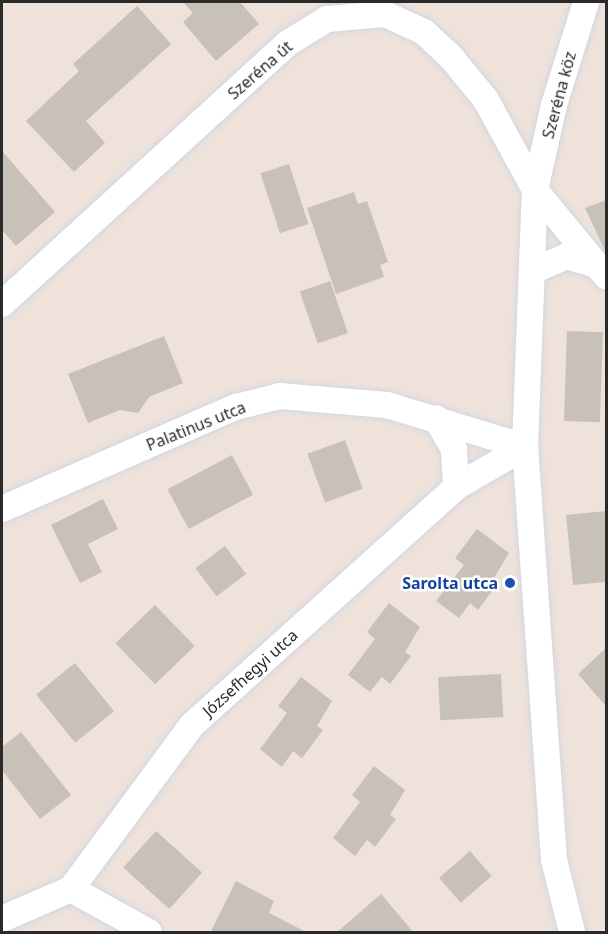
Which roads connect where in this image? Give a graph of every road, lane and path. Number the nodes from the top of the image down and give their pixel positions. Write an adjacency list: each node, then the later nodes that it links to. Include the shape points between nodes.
1 (586, 2): 2 (street, Szeréna köz, via 554,105)
2 (535, 190): 3 (street); 4 (street, Szeréna út); 5 (street, Szeréna út, via 486,100 424,32 385,14 327,19 288,43)
3 (532, 271): 4 (street, via 567,256); 7 (street)
4 (602, 271)
5 (2, 304)
6 (436, 418): 7 (street, Palatinus utca); 8 (street, via 454,449); 9 (street, Palatinus utca, via 387,405 280,396 236,407)
7 (525, 447): 8 (street, Józsefhegyi utca); 13 (street, via 554,860)
8 (456, 487): 10 (street, Józsefhegyi utca, via 191,726)
9 (2, 509)
10 (71, 889): 11 (street); 12 (street)
11 (2, 919)
12 (149, 933)
13 (572, 933)

